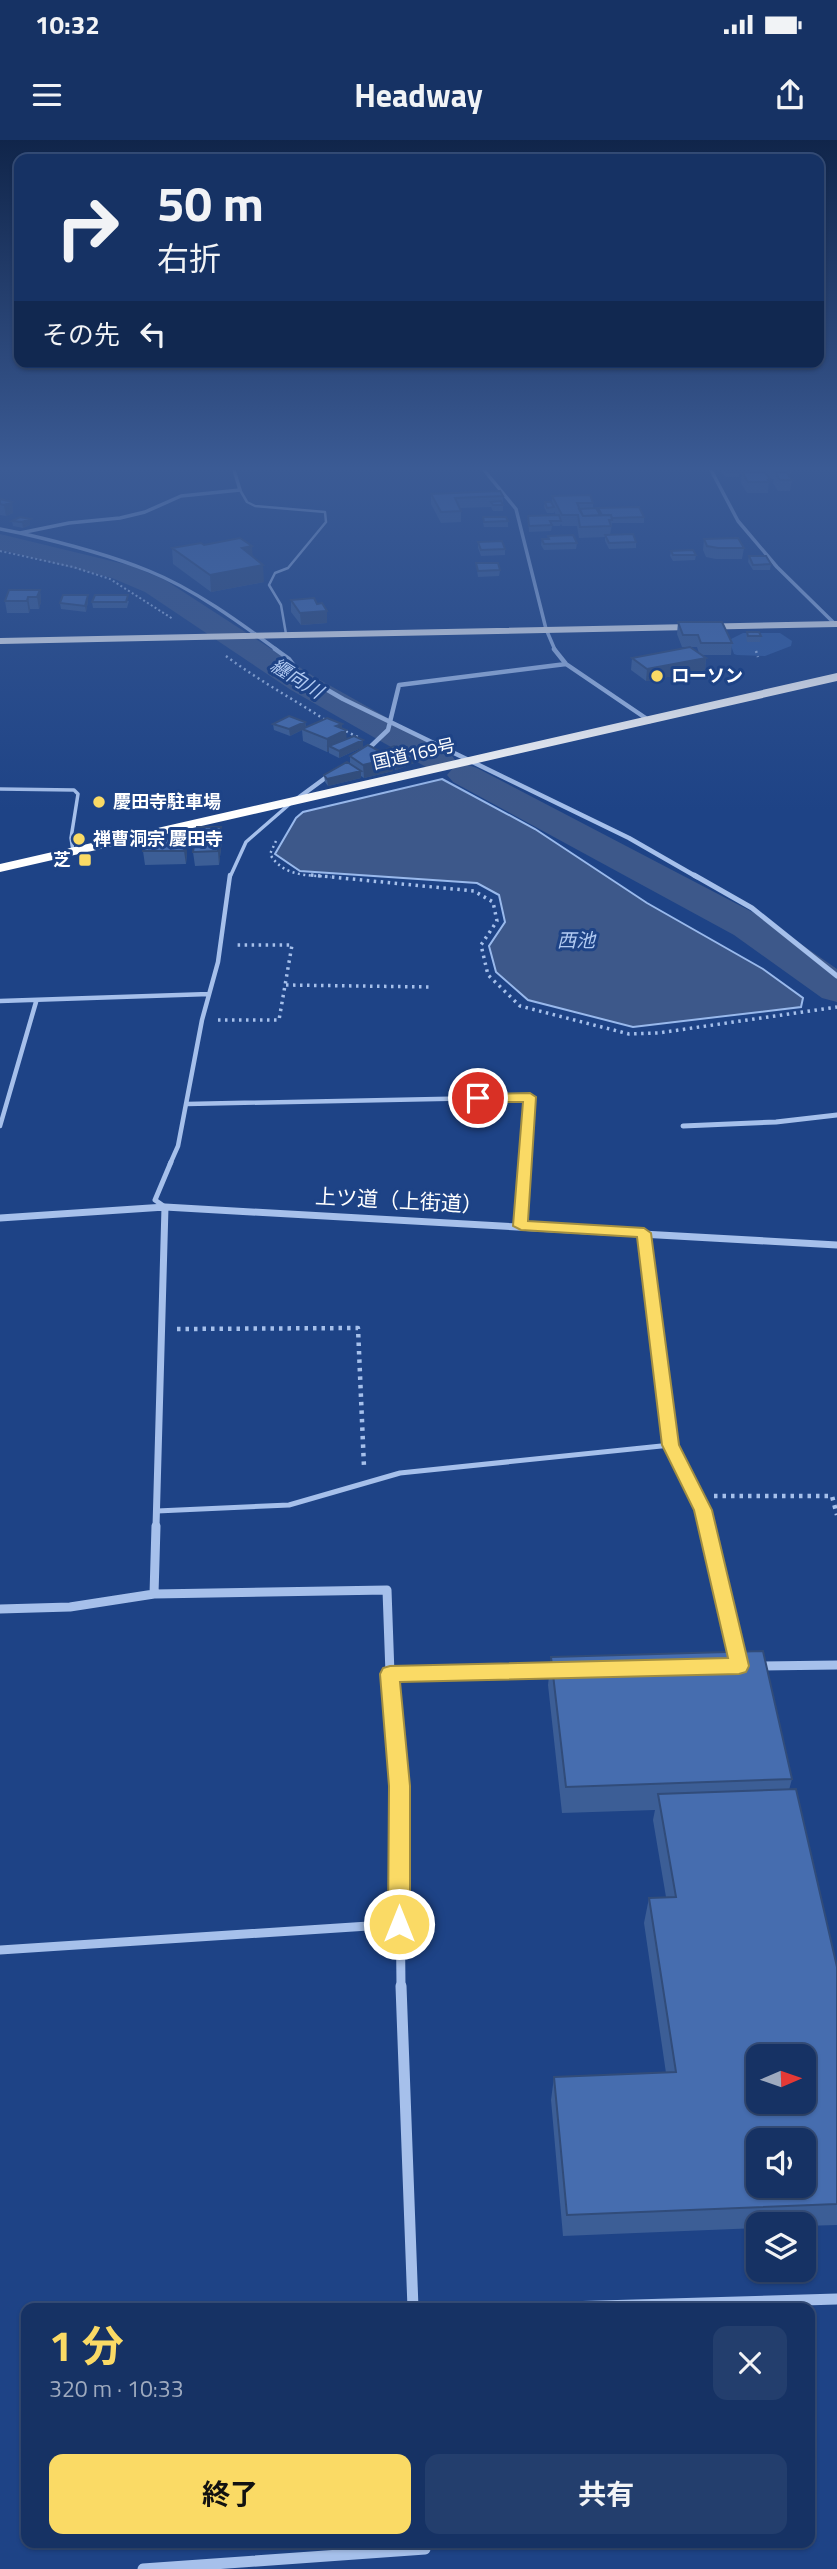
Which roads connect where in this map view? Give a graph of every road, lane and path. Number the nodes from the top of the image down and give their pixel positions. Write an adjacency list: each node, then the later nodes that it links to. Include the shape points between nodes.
1 (117, 583): 10 (path)
2 (171, 583): 8 (street)
3 (269, 583): 9 (lane, via 281,605)
4 (535, 583): 7 (street)
5 (794, 583): 6 (street)
6 (836, 624): 7 (highway)
7 (546, 629): 9 (highway); 14 (street)
8 (259, 635): 9 (highway); 10 (highway); 18 (street, via 300,674)
9 (286, 635)
10 (204, 636): 11 (highway); 17 (path, via 254,677)
11 (0, 641)
12 (756, 651): 13 (path)
13 (758, 657)
14 (566, 664): 16 (street); 18 (street, via 407,682 399,685)
15 (837, 677): 16 (highway, 国道169号)
16 (650, 721): 22 (highway, 国道169号)
17 (328, 722)
18 (393, 725): 20 (street); 22 (street)
19 (340, 728): 20 (path)
20 (377, 745): 21 (street)
21 (357, 757)
22 (472, 761): 25 (highway, 国道169号); 29 (street, via 629,838 752,908)
23 (337, 770): 25 (street)
24 (0, 789): 26 (lane, via 74,790 78,794)
25 (292, 802): 26 (highway, 国道169号); 28 (lane, via 246,842 231,870); 35 (path, via 270,854 286,871 458,888 493,902 497,921 481,945 488,975 520,1006 629,1034)
26 (73, 851): 27 (highway, 国道169号)
27 (0, 868)
28 (220, 945): 30 (path, via 292,945); 32 (lane)
29 (837, 976)
30 (286, 985): 31 (path); 36 (path, via 279,1020)
31 (432, 987)
32 (209, 994): 34 (lane); 36 (lane)
33 (0, 1001): 34 (lane)
34 (36, 1002): 39 (lane)
35 (837, 1007)
36 (202, 1020): 37 (lane)
37 (187, 1104): 41 (lane, via 178,1146 155,1200); 43 (lane, via 530,1097)
38 (837, 1115): 40 (street)
39 (0, 1126)
40 (683, 1126)
41 (165, 1208): 42 (street, 上ツ道（上街道）); 43 (street, 上ツ道（上街道）); 46 (street)
42 (0, 1218)
43 (521, 1226): 44 (street, 上ツ道（上街道）)
44 (644, 1233): 45 (street, 上ツ道（上街道）); 47 (lane)
45 (837, 1245)
46 (163, 1329): 48 (path, via 358,1328); 50 (street)
47 (671, 1445): 48 (lane, via 400,1473); 49 (lane)
48 (365, 1482): 50 (lane, via 289,1505)
49 (696, 1496): 51 (path, via 832,1496); 55 (lane)
50 (157, 1511): 52 (street)
51 (837, 1515)
52 (154, 1594): 53 (street, via 69,1607); 58 (street, via 387,1590)
53 (0, 1609)
54 (837, 1665): 56 (street)
55 (739, 1666)
56 (753, 1666)
57 (571, 1670): 58 (street)
58 (390, 1674): 59 (street, via 400,1786)
59 (399, 1924): 60 (street); 62 (street)
60 (0, 1950)
61 (837, 2299): 63 (street)
62 (413, 2303)
63 (701, 2303)
64 (425, 2548): 65 (street)
65 (143, 2569)

